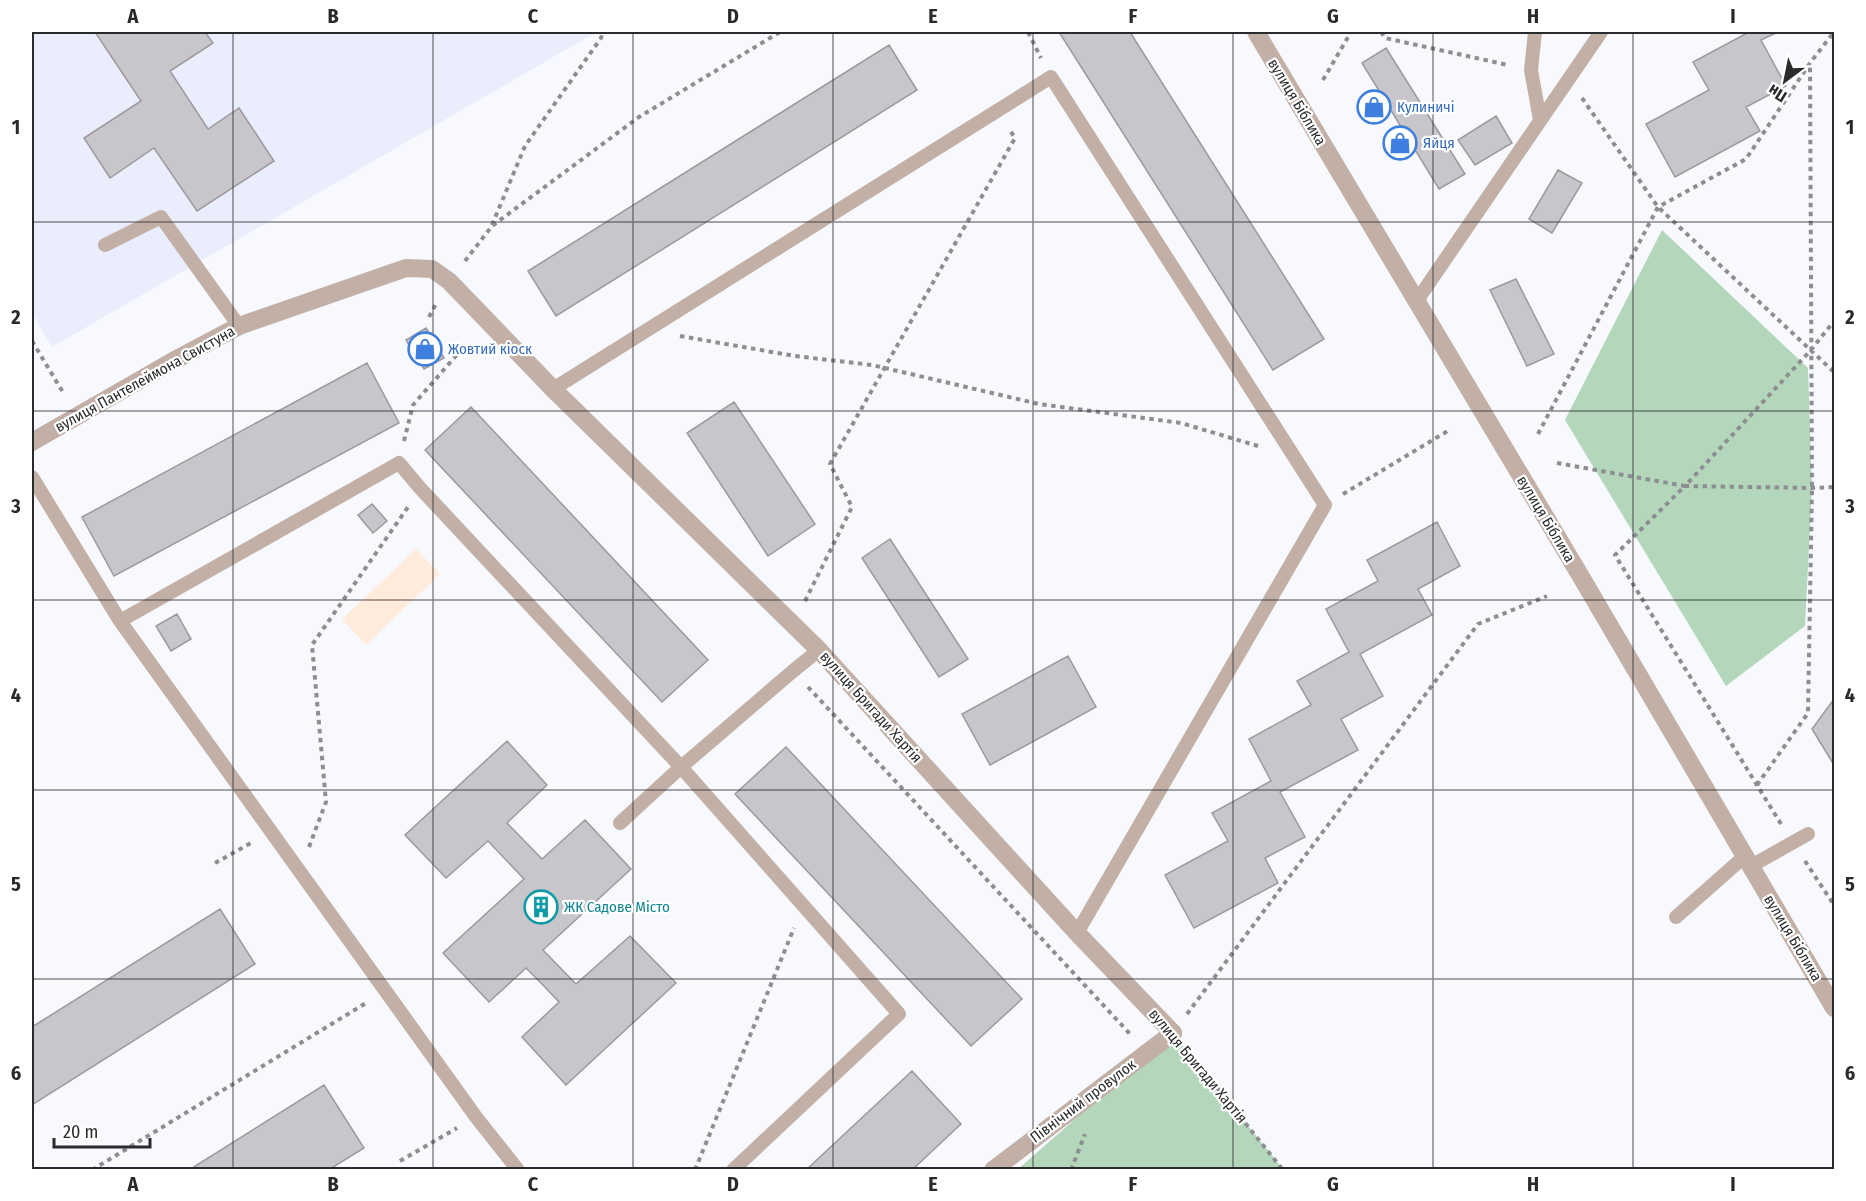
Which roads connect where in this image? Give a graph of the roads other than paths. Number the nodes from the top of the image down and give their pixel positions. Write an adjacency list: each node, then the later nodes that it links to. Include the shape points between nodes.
1 (1256, 32): 7 (street, вулиця Біблика)
2 (1535, 32): 4 (lane, via 1531,70)
3 (1601, 32): 4 (lane)
4 (1540, 120): 7 (lane)
5 (105, 245): 8 (lane, via 161,217)
6 (432, 269): 8 (street, вулиця Пантелеймона Свистуна, via 406,268); 9 (street, вулиця Бригади Хартія, via 449,281)
7 (1416, 302): 17 (street, вулиця Біблика)
8 (239, 326): 10 (street, вулиця Пантелеймона Свистуна)
9 (553, 389): 13 (street, вулиця Бригади Хартія); 19 (lane, via 1051,77 1325,505)
10 (32, 442)
11 (32, 477): 12 (lane)
12 (120, 621): 14 (lane, via 399,463); 22 (lane)
13 (819, 650): 14 (lane); 19 (street, вулиця Бригади Хартія)
14 (681, 767): 15 (lane); 23 (lane, via 899,1014)
15 (620, 823)
16 (1808, 834): 17 (lane)
17 (1748, 861): 18 (lane); 20 (street, вулиця Біблика)
18 (1676, 917)
19 (1077, 933): 21 (street, вулиця Бригади Хартія)
20 (1834, 1008)
21 (1173, 1033): 24 (street, Північний провулок)
22 (518, 1170)
23 (733, 1170)
24 (993, 1170)

